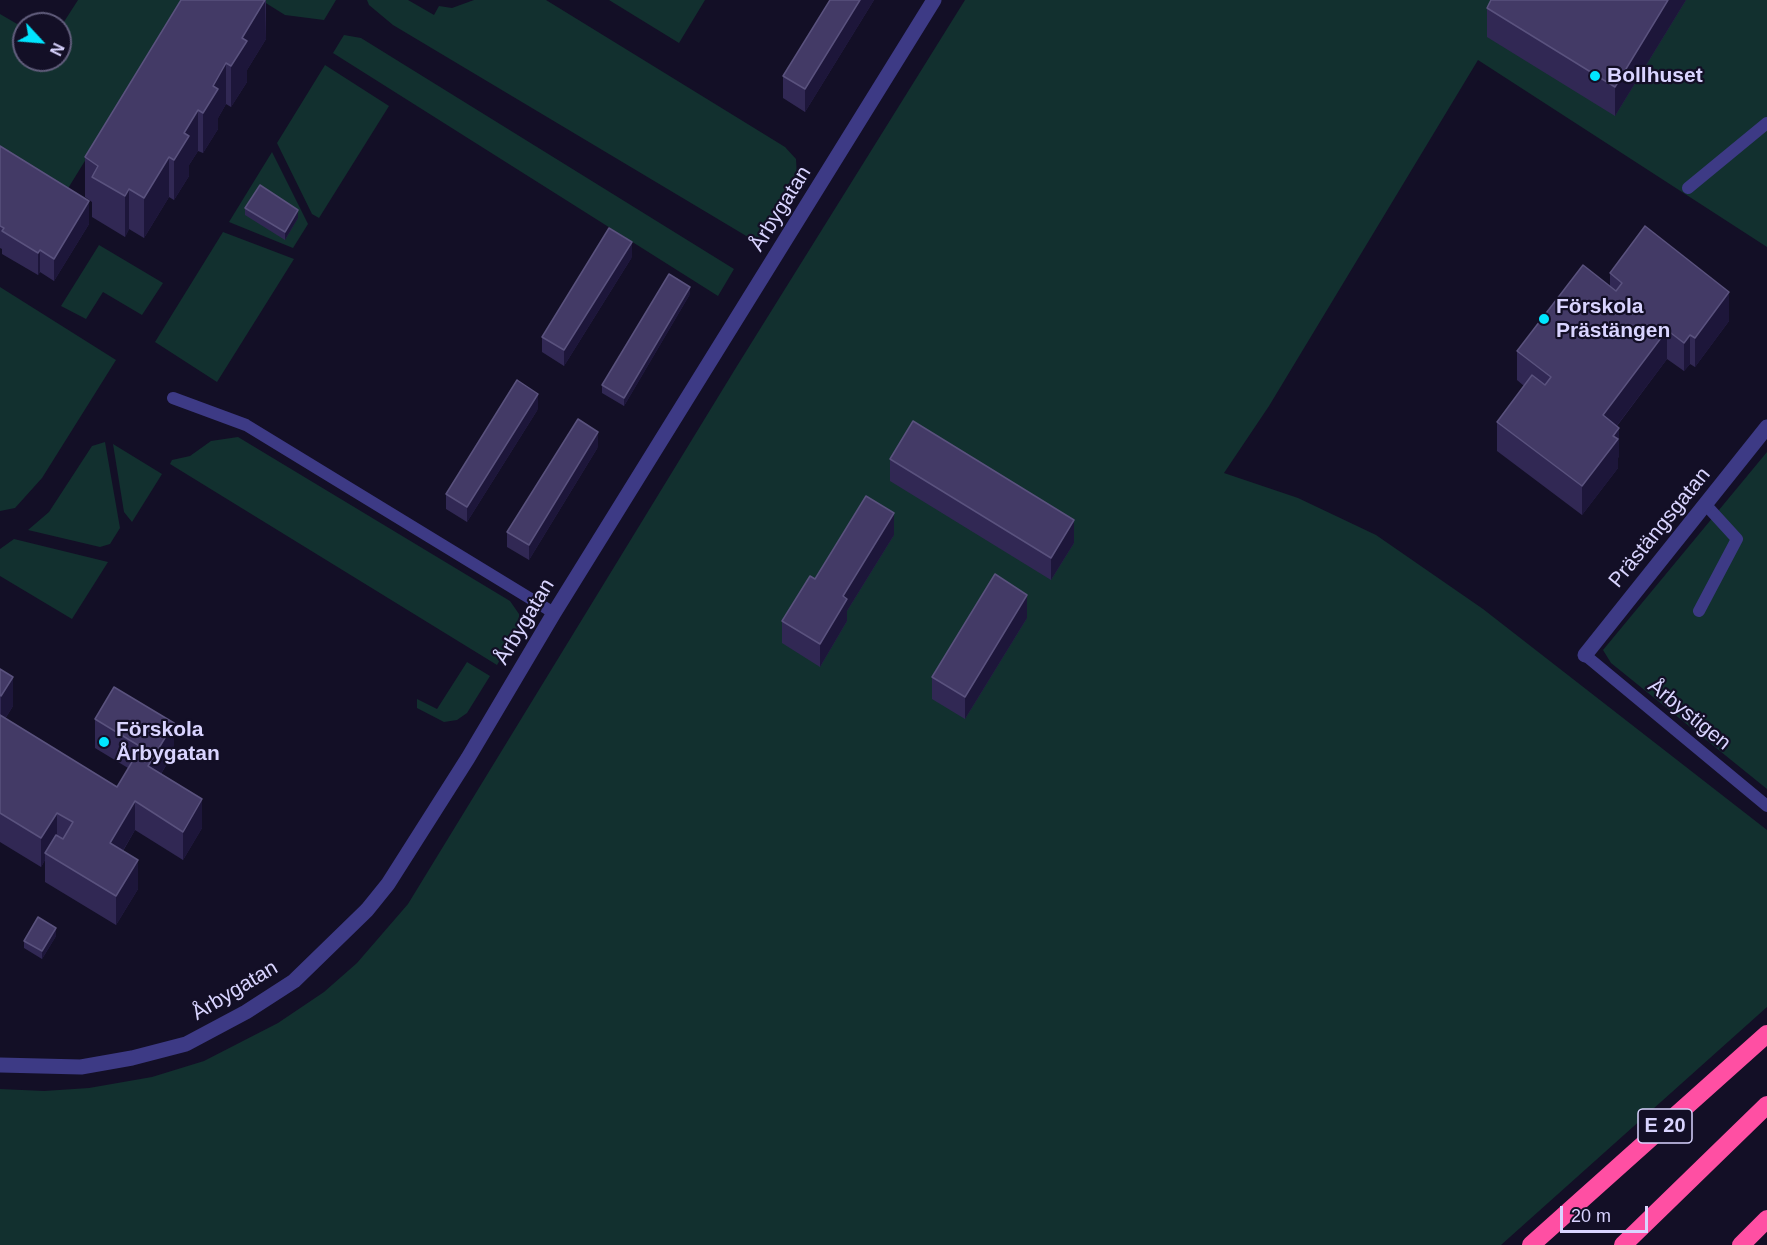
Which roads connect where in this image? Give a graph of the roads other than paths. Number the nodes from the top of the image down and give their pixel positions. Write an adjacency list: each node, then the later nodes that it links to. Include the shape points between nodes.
1 (934, 0): 8 (street, Årbygatan)
2 (1767, 123): 3 (lane)
3 (1688, 189)
4 (173, 398): 8 (lane, via 246,425)
5 (1767, 427): 6 (street, Prästängsgatan)
6 (1705, 504): 7 (lane, via 1737,539); 9 (street, Prästängsgatan)
7 (1699, 611)
8 (554, 614): 12 (street, Årbygatan, via 388,884 336,943 294,981 186,1044 81,1067)
9 (1586, 655): 10 (lane, Årbystigen)
10 (1767, 806)
11 (1767, 1035): 15 (highway, E 20)
12 (0, 1065)
13 (1767, 1105): 16 (highway, E 20)
14 (1767, 1219): 17 (highway)
15 (1530, 1245)
16 (1623, 1245)
17 (1741, 1245)

